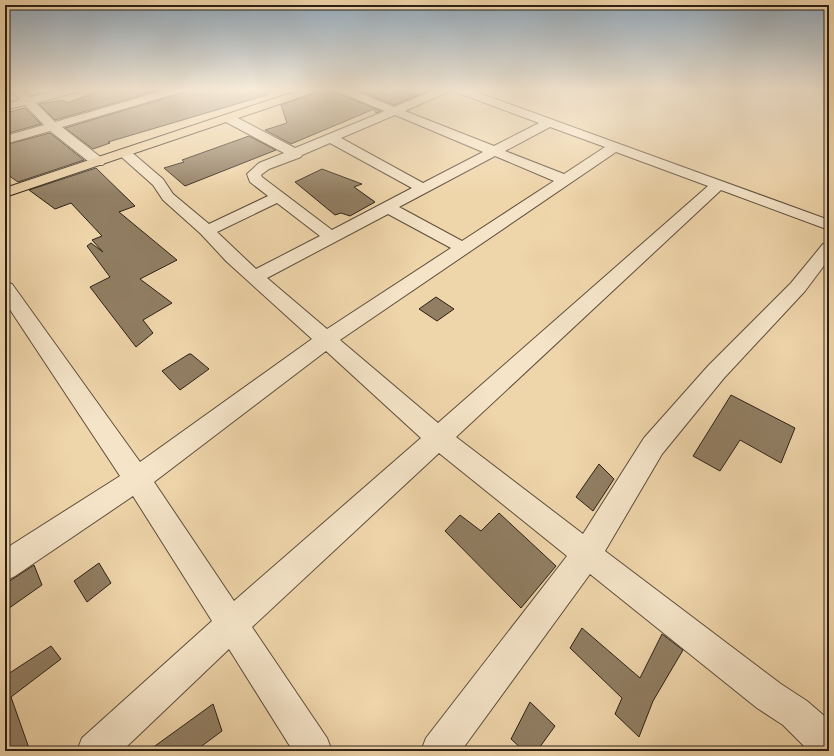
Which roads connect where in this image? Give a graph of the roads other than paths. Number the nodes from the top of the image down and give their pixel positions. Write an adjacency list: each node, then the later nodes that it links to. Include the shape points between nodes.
1 (58, 124): 8 (street)
2 (209, 124): 13 (main road)
3 (240, 124): 14 (street)
4 (363, 124): 9 (street)
5 (426, 124): 12 (street)
6 (546, 124): 12 (street)
7 (556, 124): 11 (street)
8 (52, 126): 10 (street); 15 (street)
9 (331, 138): 14 (street); 18 (street)
10 (5, 140)
11 (616, 146): 16 (street); 17 (street)
12 (494, 152): 16 (street); 18 (street)
13 (124, 153): 15 (main road); 23 (street, via 158,182 168,197)
14 (296, 154): 20 (street, via 264,166 254,174 255,179)
15 (98, 162): 19 (main road)
16 (565, 180): 25 (street)
17 (719, 184): 22 (street); 30 (street)
18 (424, 189): 21 (street)
19 (5, 192)
20 (280, 197): 23 (street); 24 (street)
21 (389, 208): 24 (street); 25 (street)
22 (829, 225)
23 (207, 231): 27 (street)
24 (331, 237): 27 (street)
25 (463, 248): 29 (street)
26 (829, 248): 32 (street, via 798,287 716,372 652,446)
27 (255, 277): 29 (street)
28 (5, 288): 31 (street)
29 (326, 340): 30 (street); 31 (street)
30 (438, 438): 32 (street); 34 (street)
31 (136, 479): 33 (street); 34 (street)
32 (587, 554): 35 (street, via 769,696 795,713); 38 (street)
33 (5, 566)
34 (231, 626): 36 (street); 37 (street)
35 (828, 745)
36 (95, 751)
37 (314, 751)
38 (439, 751)

